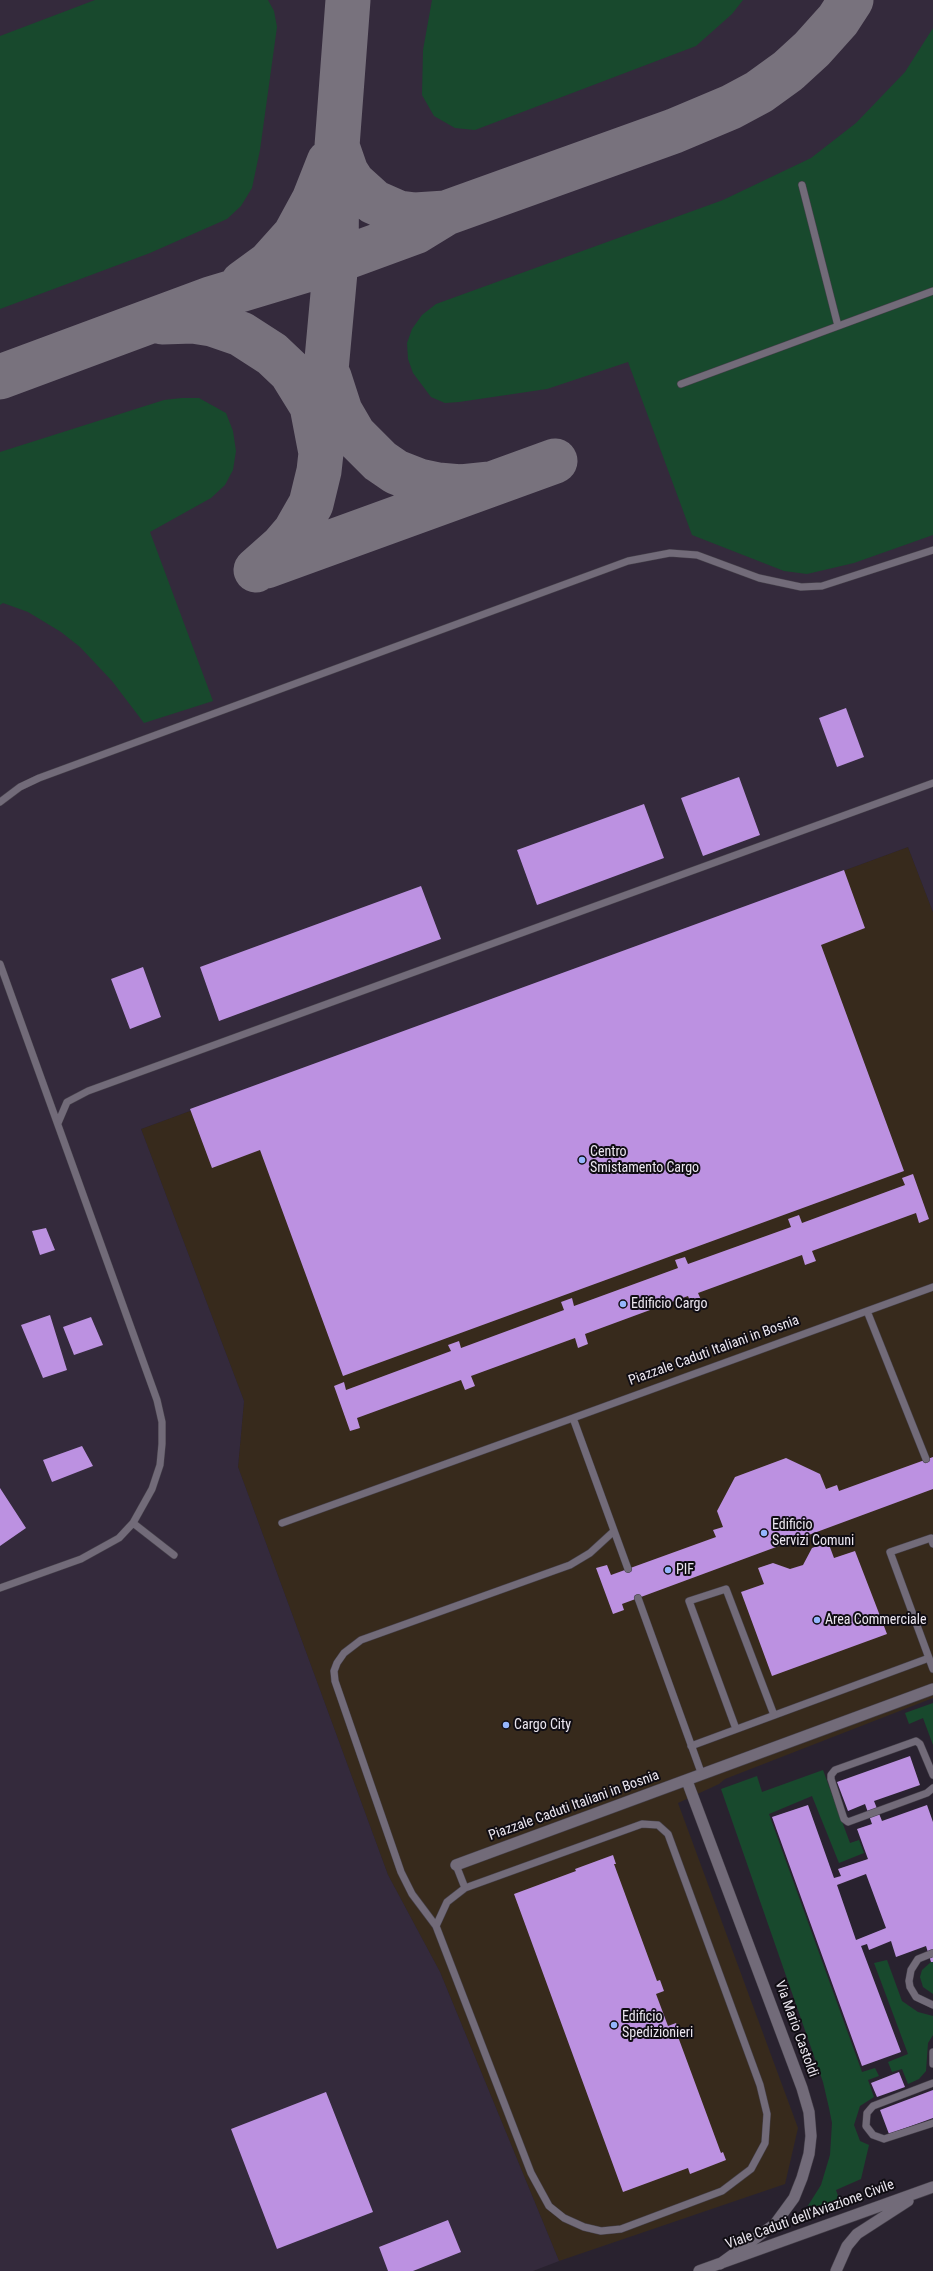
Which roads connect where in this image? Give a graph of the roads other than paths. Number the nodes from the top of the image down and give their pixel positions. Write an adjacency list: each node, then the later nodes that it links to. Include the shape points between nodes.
1 (802, 185): 3 (lane)
2 (933, 291): 3 (lane)
3 (838, 326): 4 (lane)
4 (681, 384)
5 (933, 550): 7 (lane, via 822,586 801,587 772,581 697,555 670,553 628,562 39,778 20,787)
6 (933, 783): 9 (lane, via 88,1091 67,1102)
7 (0, 802)
8 (0, 964): 9 (lane)
9 (58, 1123): 14 (lane, via 162,1422 160,1465 152,1489)
10 (933, 1287): 11 (lane, Piazzale Caduti Italiani in Bosnia)
11 (867, 1311): 12 (lane, Piazzale Caduti Italiani in Bosnia); 13 (lane)
12 (573, 1418): 15 (lane, Piazzale Caduti Italiani in Bosnia); 16 (lane)
13 (926, 1459)
14 (133, 1523): 18 (lane); 20 (lane, via 119,1538 100,1550)
15 (282, 1524)
16 (614, 1531): 19 (lane); 34 (lane, via 581,1560 371,1636 353,1645 337,1663 334,1671 338,1692 401,1872 412,1894)
17 (933, 1544): 22 (lane, via 931,1538 890,1552)
18 (174, 1555)
19 (628, 1569)
20 (0, 1588)
21 (638, 1598): 27 (lane)
22 (929, 1658): 23 (lane); 25 (lane)
23 (933, 1669)
24 (933, 1689): 29 (street, Piazzale Caduti Italiani in Bosnia)
25 (774, 1715): 26 (lane); 26 (lane, via 726,1589 689,1601)
26 (736, 1729): 27 (lane)
27 (691, 1746): 29 (lane)
28 (933, 1774): 31 (lane, via 920,1744 916,1741 835,1770 830,1779 844,1819 848,1822 927,1793)
29 (702, 1775): 30 (street, Piazzale Caduti Italiani in Bosnia)
30 (687, 1781): 32 (street, Piazzale Caduti Italiani in Bosnia); 42 (street, Via Mario Castoldi, via 802,2088 809,2112 811,2136 804,2172 794,2198 775,2224)
31 (933, 1788)
32 (456, 1865): 33 (lane)
33 (465, 1888): 34 (lane, via 447,1902); 34 (lane, via 642,1824 658,1826 668,1834 760,2085 767,2114 766,2143 751,2169 722,2191 621,2229 601,2231 564,2218 549,2206 531,2172)
34 (436, 1926)
35 (933, 1953): 36 (lane, via 918,1959 911,1970 909,1981 916,1997)
36 (933, 2005)
37 (933, 2052): 38 (lane)
38 (933, 2064)
39 (933, 2083): 40 (lane, via 873,2106 867,2113 866,2126 873,2135 884,2139)
40 (933, 2123)
41 (932, 2188): 42 (street, Viale Caduti dell'Aviazione Civile); 44 (street, Viale Caduti dell'Aviazione Civile, via 857,2234 847,2246)
42 (720, 2264): 43 (street, Viale Caduti dell'Aviazione Civile)
43 (699, 2271)
44 (836, 2271)

